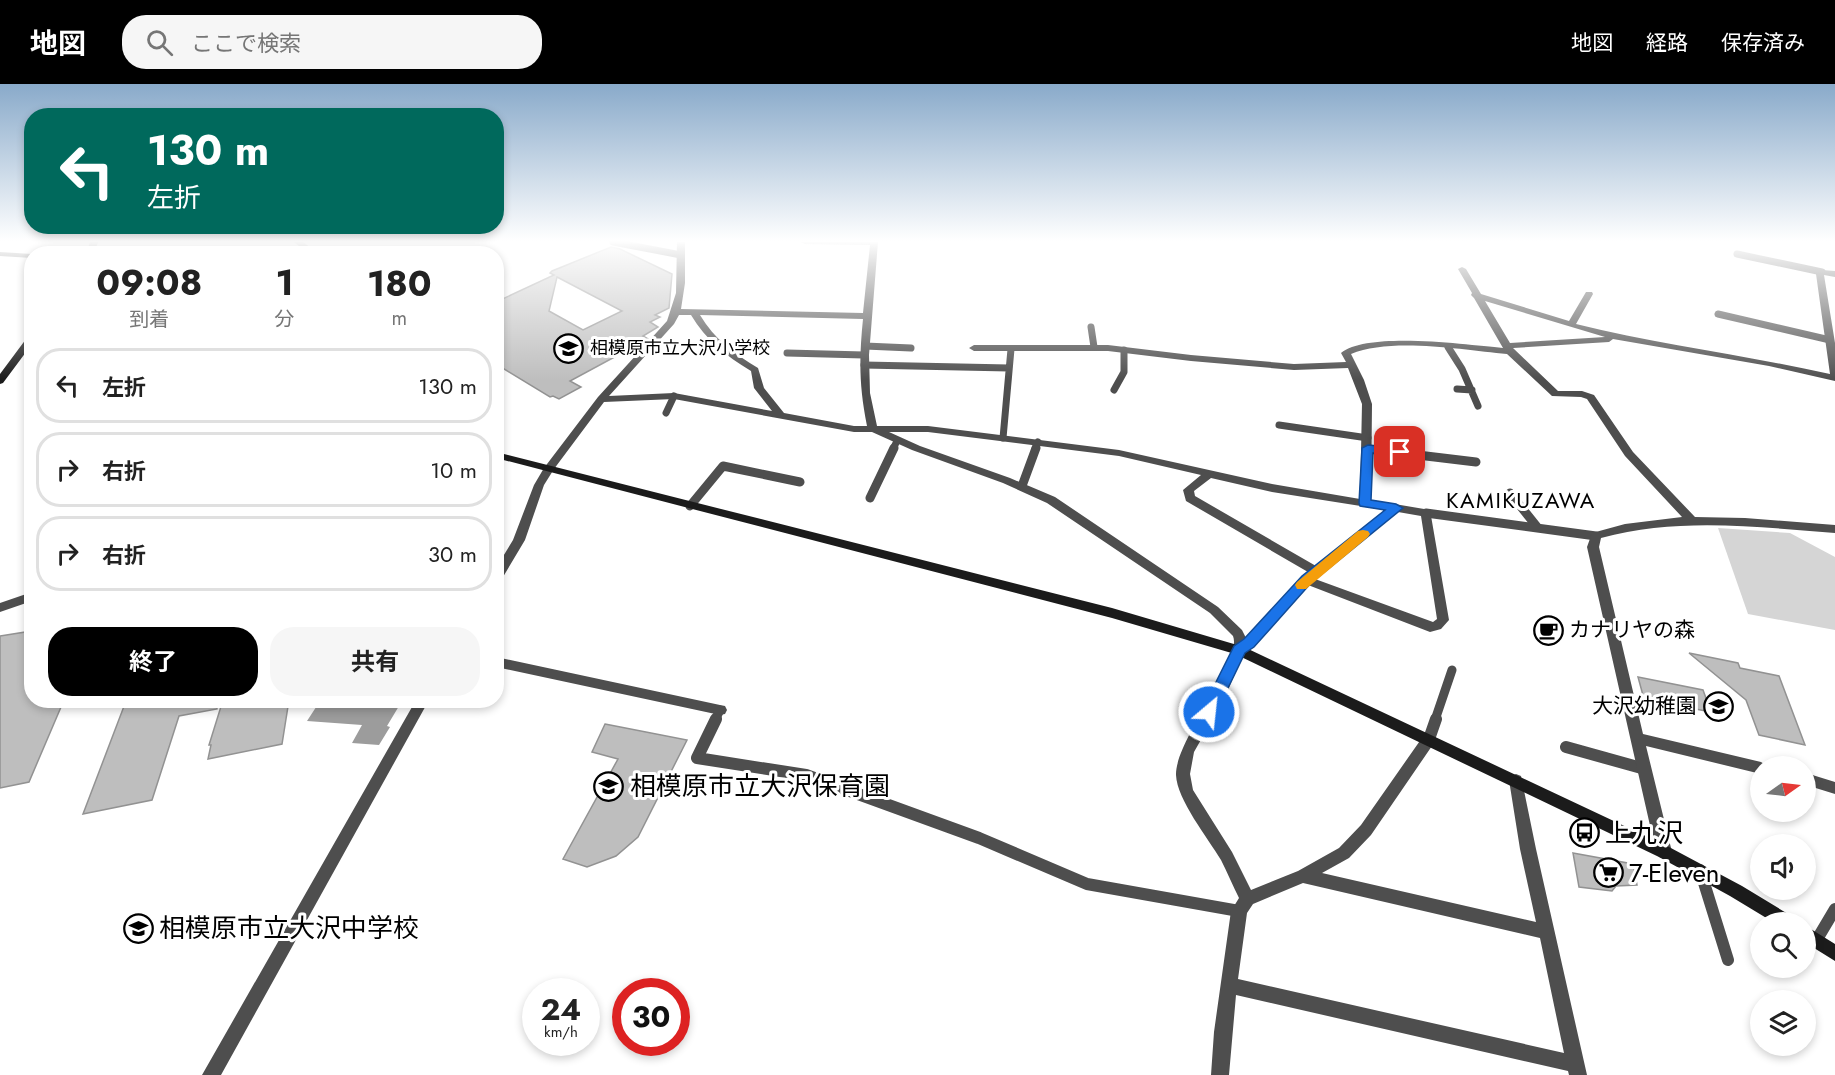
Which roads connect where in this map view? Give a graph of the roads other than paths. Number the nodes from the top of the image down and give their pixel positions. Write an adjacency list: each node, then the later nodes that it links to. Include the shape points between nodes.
1 (680, 288): 8 (street)
2 (869, 288): 10 (street)
3 (1472, 288): 6 (street)
4 (1823, 288): 13 (street)
5 (1589, 294): 11 (street)
6 (1475, 295): 11 (street); 21 (street)
7 (693, 311): 8 (street); 10 (street); 38 (street, via 714,342 755,370 759,388)
8 (677, 312): 35 (street, via 653,345)
9 (1718, 314): 15 (lane)
10 (866, 316): 25 (street)
11 (1571, 325): 14 (street)
12 (1091, 327): 16 (lane)
13 (1831, 327): 15 (street)
14 (1622, 338): 21 (street); 29 (street)
15 (1830, 340): 26 (street)
16 (1094, 347): 22 (street); 23 (street)
17 (1448, 347): 21 (street); 27 (street, via 1353,347 1346,353); 33 (lane)
18 (24, 348): 30 (street)
19 (911, 348): 25 (lane)
20 (974, 348): 22 (street)
21 (1508, 348): 59 (street, via 1555,394 1591,397 1629,454)
22 (1011, 349): 28 (lane)
23 (1124, 350): 27 (street, via 1294,367); 32 (lane, via 1124,372)
24 (787, 353): 25 (lane, via 812,357)
25 (864, 355): 28 (lane); 40 (street, via 865,393)
26 (1834, 356): 29 (street)
27 (1352, 365): 44 (street, via 1367,404)
28 (1009, 368): 41 (lane)
29 (1835, 376)
30 (0, 381)
31 (1457, 389): 33 (lane)
32 (1114, 390)
33 (1472, 390): 36 (lane)
34 (674, 396): 35 (street); 37 (lane); 38 (street)
35 (601, 399): 48 (street)
36 (1478, 406)
37 (666, 413)
38 (781, 416): 40 (street, via 854,429)
39 (1279, 425): 44 (lane, via 1309,425)
40 (872, 428): 41 (street, via 928,429); 42 (street)
41 (1003, 438): 43 (street)
42 (897, 441): 52 (street); 54 (lane)
43 (1038, 442): 50 (street, via 1119,453); 52 (lane)
44 (1368, 443): 47 (lane); 55 (street)
45 (504, 457): 48 (street)
46 (753, 461): 49 (lane)
47 (1476, 462)
48 (549, 468): 56 (street); 63 (street)
49 (747, 471): 51 (lane); 56 (lane, via 723,466)
50 (1209, 474): 55 (street); 64 (street, via 1188,490 1190,498)
51 (800, 482)
52 (1022, 486): 67 (street, via 1051,500 1214,610 1238,633)
53 (1510, 493): 60 (lane)
54 (870, 498)
55 (1365, 503): 57 (street)
56 (690, 506): 67 (street, via 1112,613)
57 (1396, 508): 58 (street); 64 (street)
58 (1426, 513): 60 (lane); 64 (street, via 1442,603 1441,624 1430,627)
59 (1690, 519): 61 (street); 62 (street, via 1623,527)
60 (1538, 528): 62 (lane)
61 (1835, 530)
62 (1596, 536): 72 (street, via 1593,547)
63 (504, 565)
64 (1312, 576): 67 (street)
65 (24, 599): 66 (street)
66 (0, 608)
67 (1239, 650): 73 (street); 83 (street, via 1187,751 1183,774 1186,791 1227,857)
68 (504, 664): 71 (street)
69 (1452, 670): 73 (lane)
70 (418, 708): 93 (street)
71 (720, 710): 83 (lane, via 697,758 806,775 979,838 1087,884)
72 (1638, 738): 75 (street); 76 (street)
73 (1429, 739): 77 (street); 82 (street, via 1366,830 1344,853)
74 (1566, 747): 76 (lane)
75 (1750, 765)
76 (1645, 769): 80 (street)
77 (1516, 780): 80 (street); 87 (street)
78 (1816, 782): 79 (street)
79 (1835, 788)
80 (1665, 852): 81 (street)
81 (1700, 870): 85 (street); 90 (lane)
82 (1303, 876): 83 (street); 87 (street)
83 (1243, 905): 91 (street)
84 (1835, 909): 86 (lane)
85 (1770, 912)
86 (1816, 931)
87 (1547, 932): 92 (street)
88 (1816, 940): 89 (street)
89 (1835, 953)
90 (1728, 960)
91 (1229, 985): 92 (street); 94 (street)
92 (1580, 1071)
93 (211, 1075)
94 (1220, 1075)

